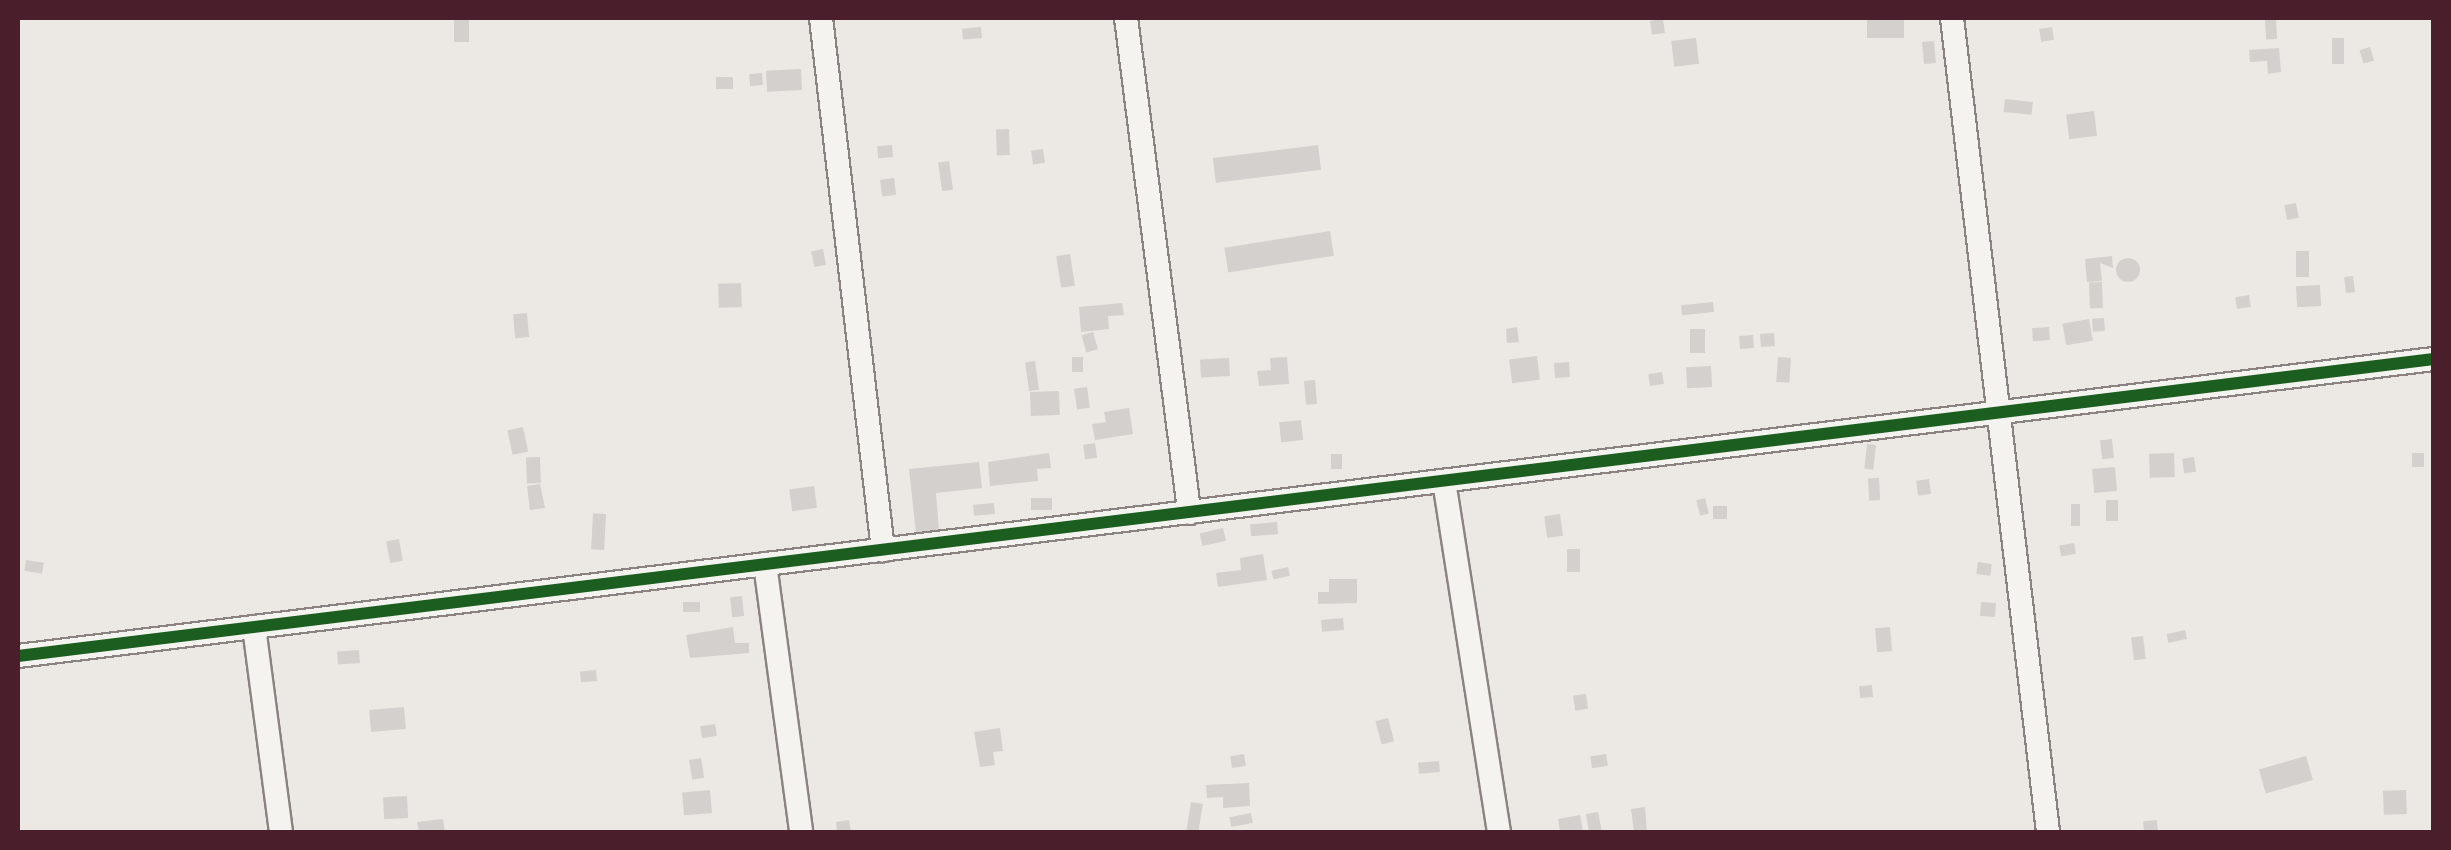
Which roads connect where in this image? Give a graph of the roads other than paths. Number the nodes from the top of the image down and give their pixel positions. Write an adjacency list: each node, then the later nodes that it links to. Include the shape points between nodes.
1 (820, 18): 8 (street)
2 (1126, 18): 7 (street)
3 (1952, 18): 5 (street)
4 (2434, 360): 5 (street)
5 (1999, 413): 6 (street); 15 (street)
6 (1444, 481): 7 (street); 14 (street)
7 (1189, 512): 8 (street)
8 (884, 550): 9 (street)
9 (765, 564): 10 (street); 13 (street)
10 (254, 627): 11 (street); 12 (street)
11 (18, 656)
12 (281, 832)
13 (802, 832)
14 (1499, 832)
15 (2048, 832)

